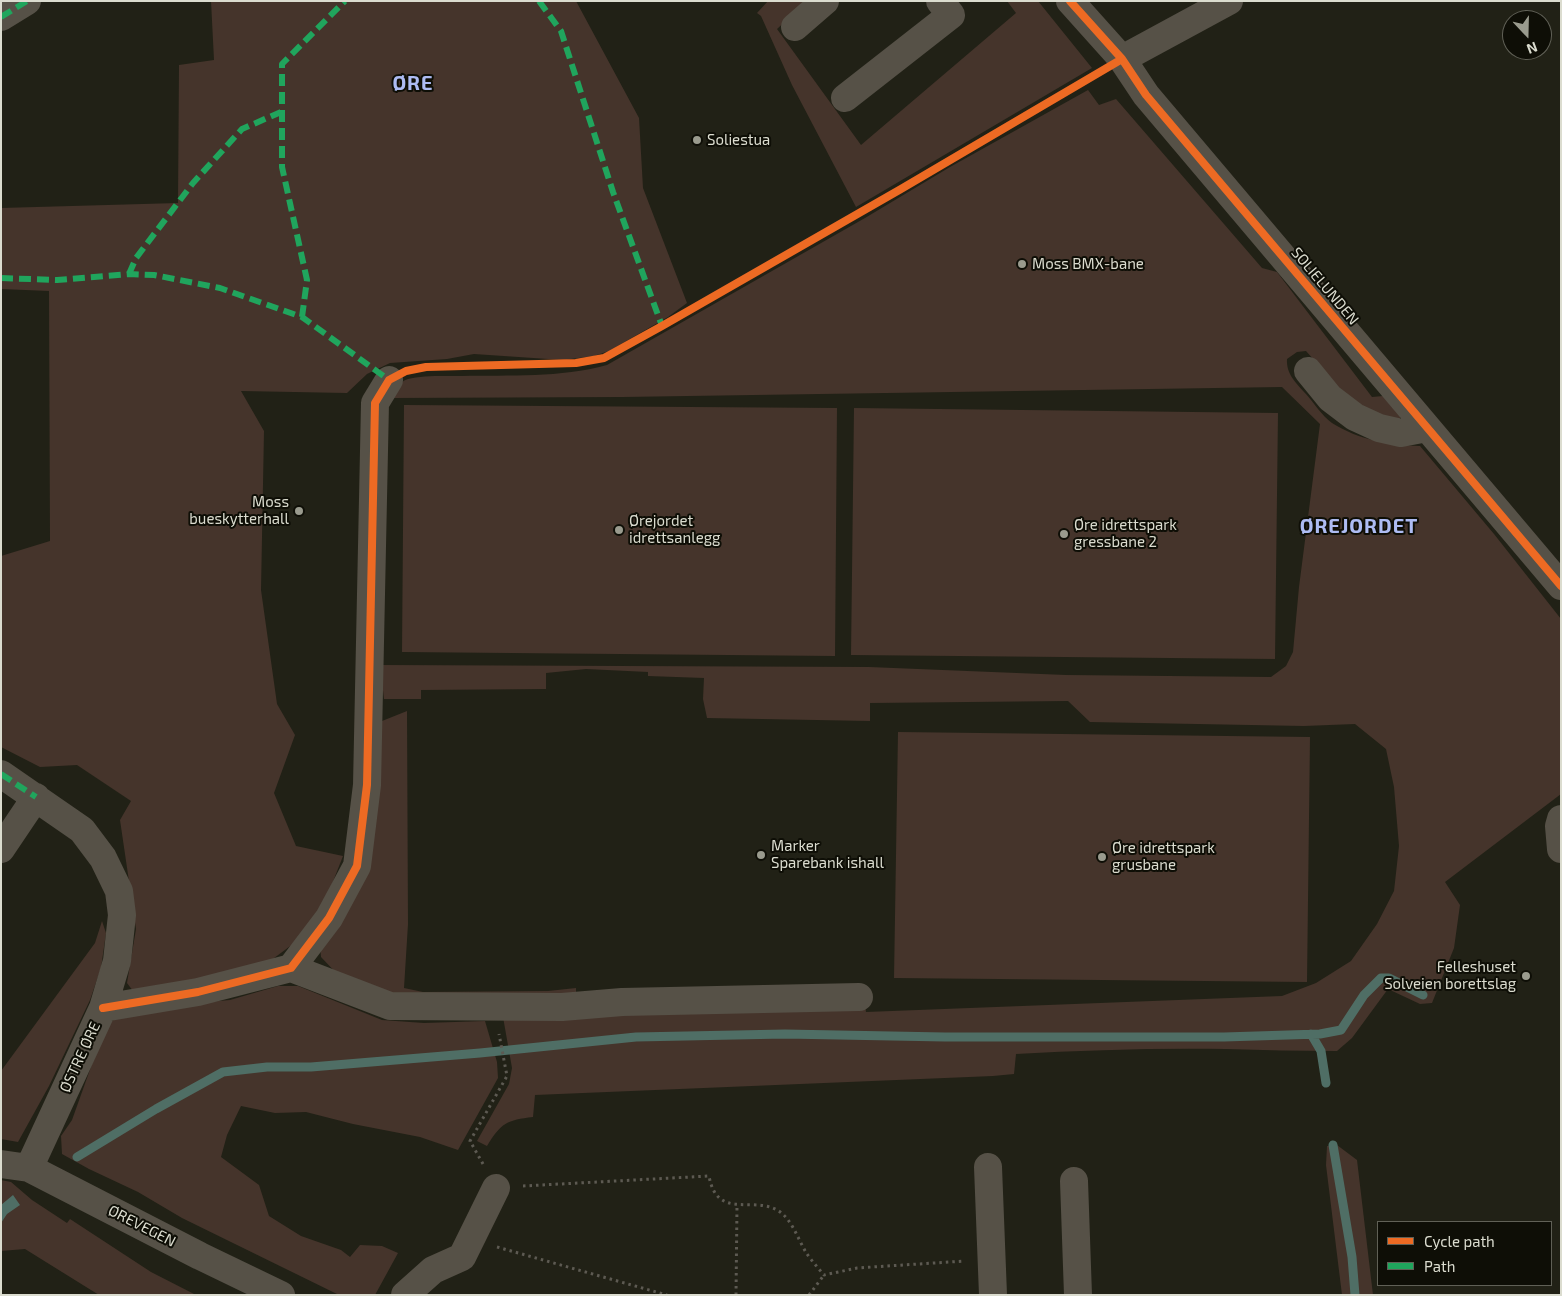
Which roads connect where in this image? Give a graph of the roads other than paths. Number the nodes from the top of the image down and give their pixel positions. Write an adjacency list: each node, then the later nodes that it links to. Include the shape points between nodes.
1 (27, 1): 6 (street)
2 (825, 1): 7 (street)
3 (940, 1): 9 (street, via 951,16)
4 (1070, 1): 8 (street, SOLIELUNDEN)
5 (1229, 1): 8 (street)
6 (1, 17)
7 (795, 26)
8 (1122, 59): 12 (street, SOLIELUNDEN, via 1146,95)
9 (846, 98)
10 (1308, 371): 12 (street, via 1330,398 1355,417 1379,428 1401,433)
11 (388, 380): 19 (street, via 375,403 367,785 357,866 329,918)
12 (1427, 428): 13 (street, SOLIELUNDEN)
13 (1561, 586)
14 (1, 774): 15 (street, ØSTRE ØRE)
15 (36, 798): 17 (street); 21 (street, ØSTRE ØRE, via 82,830 103,858 119,891 122,915 117,961)
16 (1561, 819): 18 (street)
17 (1, 849)
18 (1561, 849)
19 (291, 968): 20 (street, via 390,1006 562,1007 622,997); 21 (street, via 198,992)
20 (858, 997)
21 (103, 1008): 24 (street, ØSTRE ØRE)
22 (1, 1164): 24 (street, ØREVEGEN)
23 (988, 1167): 29 (street)
24 (29, 1168): 28 (street, ØREVEGEN)
25 (1074, 1181): 30 (street)
26 (496, 1188): 27 (street, via 462,1257 433,1270)
27 (407, 1294)
28 (280, 1295)
29 (993, 1295)
30 (1078, 1295)

